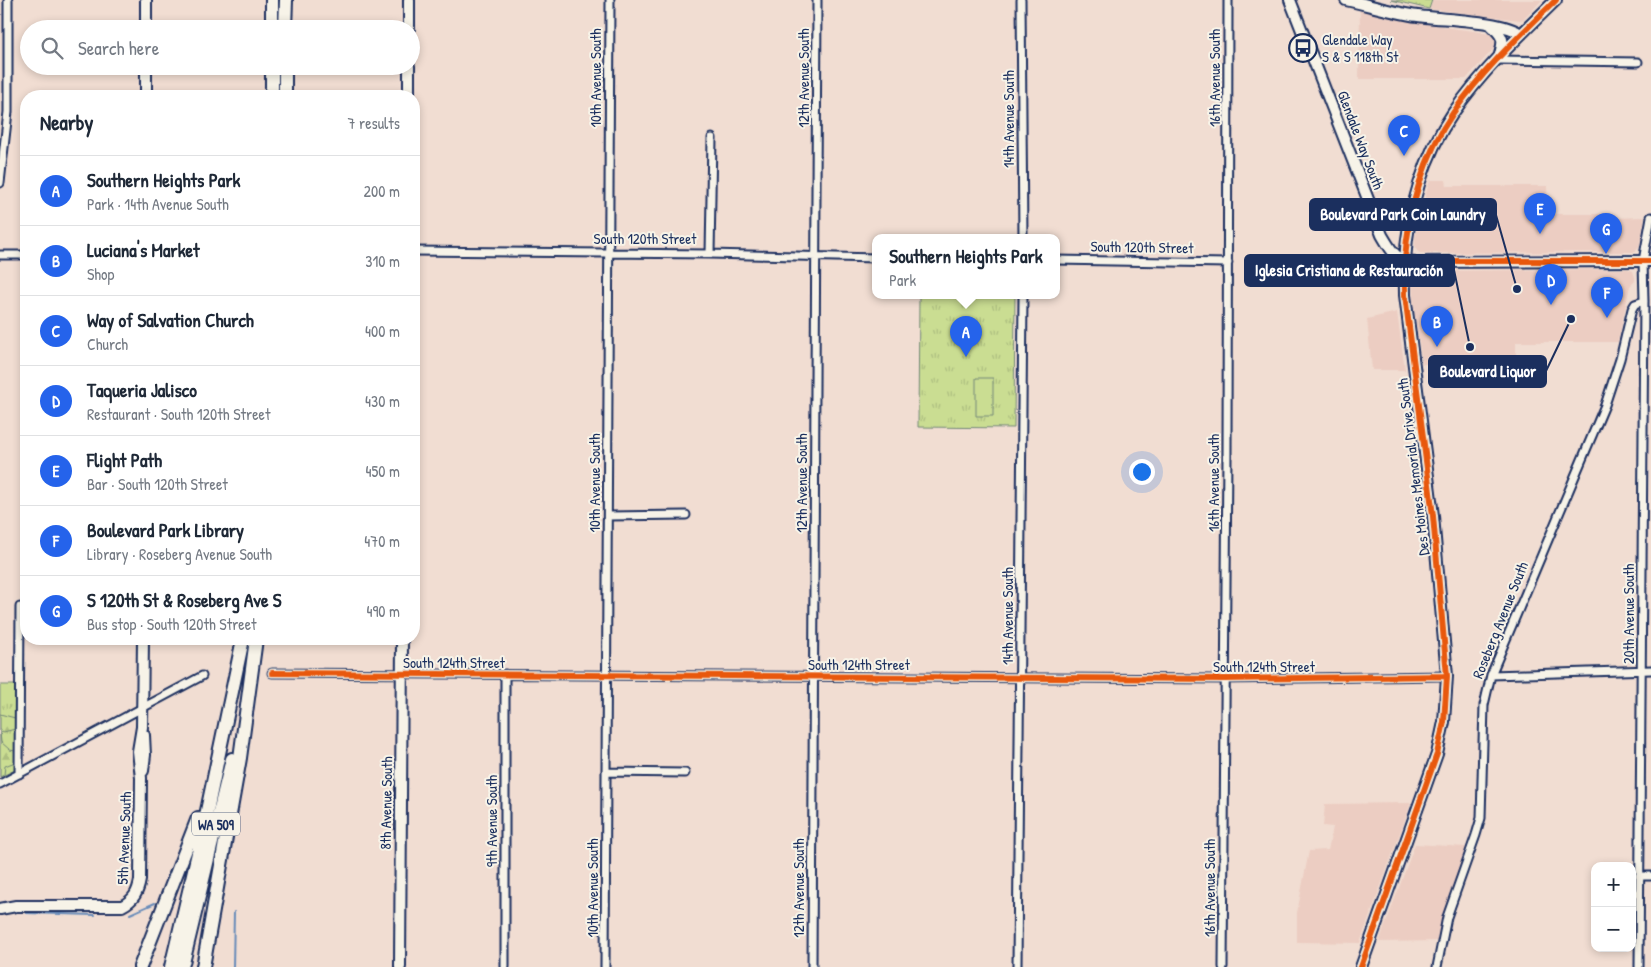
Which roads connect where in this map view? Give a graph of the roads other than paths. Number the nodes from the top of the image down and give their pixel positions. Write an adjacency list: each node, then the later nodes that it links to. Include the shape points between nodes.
1 (8, 0): 32 (street, via 8,112)
2 (146, 0): 14 (street)
3 (272, 0): 15 (highway)
4 (286, 0): 16 (highway)
5 (409, 0): 17 (street)
6 (610, 0): 36 (street, 10th Avenue South)
7 (818, 0): 40 (street, 12th Avenue South)
8 (1021, 0): 34 (street, 14th Avenue South)
9 (1228, 0): 45 (street, 16th Avenue South)
10 (1290, 0): 18 (street, Glendale Way South)
11 (1298, 0): 18 (street, Glendale Way South)
12 (1346, 0): 19 (street, via 1411,15)
13 (1556, 0): 20 (street, Des Moines Memorial Drive South)
14 (146, 20)
15 (272, 20)
16 (285, 20)
17 (409, 20)
18 (1299, 23): 43 (street, Glendale Way South, via 1382,235 1398,258)
19 (1491, 24): 20 (street, via 1511,28); 21 (street, via 1503,39)
20 (1521, 34): 21 (street, Des Moines Memorial Drive South)
21 (1498, 60): 22 (street); 43 (street, Des Moines Memorial Drive South, via 1456,108 1433,149 1414,204)
22 (1638, 62)
23 (146, 75): 27 (street)
24 (272, 75): 28 (highway)
25 (285, 75): 29 (highway)
26 (409, 75): 30 (street)
27 (146, 90)
28 (272, 90)
29 (285, 90)
30 (409, 90)
31 (712, 138): 38 (street)
32 (0, 183)
33 (1651, 217): 44 (street)
34 (1023, 234)
35 (420, 251): 36 (street, South 120th Street)
36 (608, 253): 38 (street, South 120th Street); 49 (street, 10th Avenue South)
37 (20, 254): 39 (street)
38 (710, 254): 40 (street, South 120th Street)
39 (0, 255)
40 (816, 257): 41 (street, South 120th Street); 63 (street, 12th Avenue South)
41 (872, 258)
42 (1060, 260): 45 (street, South 120th Street)
43 (1404, 261): 44 (street); 64 (street, Des Moines Memorial Drive South, via 1407,314 1432,508)
44 (1647, 261): 47 (street, 20th Avenue South)
45 (1228, 263): 66 (street, 16th Avenue South)
46 (1023, 299): 65 (street, 14th Avenue South)
47 (1644, 301): 55 (street, 20th Avenue South); 60 (street, Roseberg Avenue South, via 1632,309 1608,398)
48 (686, 515): 49 (street)
49 (608, 516): 62 (street, 10th Avenue South)
50 (20, 607): 72 (street)
51 (143, 645): 68 (street, 5th Avenue South)
52 (242, 645): 69 (highway, WA 509)
53 (255, 645): 67 (highway, WA 509)
54 (402, 645): 58 (street, 8th Avenue South)
55 (1642, 670): 56 (street); 60 (street); 74 (street, 20th Avenue South)
56 (1651, 670)
57 (272, 673): 58 (street, South 124th Street)
58 (402, 674): 59 (street, South 124th Street); 81 (street, 8th Avenue South)
59 (506, 674): 62 (street, South 124th Street); 82 (street, 9th Avenue South)
60 (1491, 675): 88 (street, Roseberg Avenue South, via 1484,705 1481,818 1447,917)
61 (202, 676): 68 (street)
62 (608, 676): 63 (street, South 124th Street); 70 (street, 10th Avenue South)
63 (813, 676): 65 (street, South 124th Street); 84 (street, 12th Avenue South)
64 (1446, 676): 66 (street, South 124th Street); 87 (street, Des Moines Memorial Drive South, via 1444,722 1437,754)
65 (1020, 678): 66 (street, South 124th Street); 85 (street, 14th Avenue South)
66 (1224, 679): 86 (street, 16th Avenue South)
67 (250, 682): 79 (highway, WA 509); 80 (highway)
68 (142, 707): 72 (street); 76 (street, 5th Avenue South, via 138,751 141,778 140,880 134,897 122,906 114,907 16,906)
69 (228, 712): 77 (highway, via 195,827); 78 (highway, WA 509)
70 (607, 772): 71 (street); 83 (street, 10th Avenue South)
71 (686, 773)
72 (19, 774): 73 (street)
73 (0, 784)
74 (1639, 876): 75 (street); 89 (street, 20th Avenue South)
75 (1651, 876)
76 (0, 909)
77 (140, 967)
78 (171, 967)
79 (182, 967)
80 (203, 967)
81 (400, 967)
82 (505, 967)
83 (605, 967)
84 (812, 967)
85 (1017, 967)
86 (1223, 967)
87 (1361, 967)
88 (1437, 967)
89 (1638, 967)

